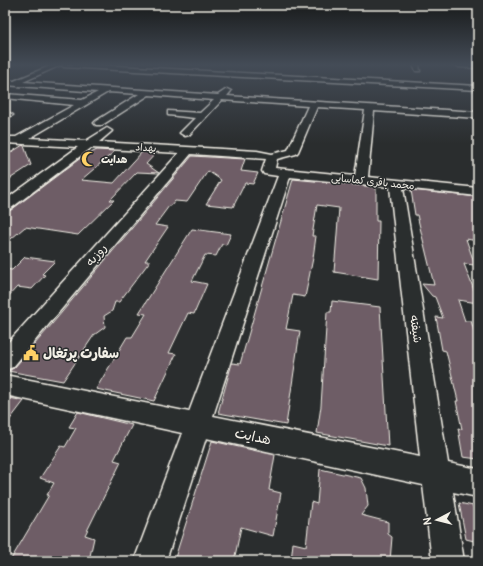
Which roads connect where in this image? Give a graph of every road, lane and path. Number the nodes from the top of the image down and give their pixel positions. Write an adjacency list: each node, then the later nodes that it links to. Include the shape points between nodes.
1 (78, 91): 12 (street)
2 (104, 91): 13 (street)
3 (141, 91): 21 (street)
4 (191, 91): 10 (street)
5 (226, 91): 10 (street, روزبه)
6 (357, 91): 11 (street)
7 (43, 92): 8 (street)
8 (26, 95): 9 (street); 12 (street); 17 (street)
9 (7, 97)
10 (221, 97): 14 (street, via 267,97); 20 (street, روزبه)
11 (357, 100): 14 (street); 16 (street)
12 (54, 103): 13 (street); 15 (street)
13 (83, 103): 25 (street)
14 (314, 103): 29 (street, بهداد, via 292,152)
15 (40, 107)
16 (370, 107): 19 (street, via 457,110); 31 (street)
17 (8, 113)
18 (171, 113): 20 (street)
19 (478, 115)
20 (202, 116): 26 (street, روزبه)
21 (98, 123)
22 (106, 131): 27 (street)
23 (124, 135): 28 (street)
24 (5, 140): 25 (street, بهداد)
25 (20, 142): 27 (street, بهداد)
26 (184, 143): 28 (street, بهداد); 29 (street, بهداد); 35 (street, روزبه)
27 (90, 144): 28 (street, بهداد); 34 (street)
28 (113, 145)
29 (272, 157): 30 (street)
30 (277, 172): 31 (street, محمد باقری کماسایی); 37 (street)
31 (361, 180): 32 (street, محمد باقری کماسایی)
32 (396, 184): 33 (street, محمد باقری کماسایی); 38 (street, شیفته)
33 (478, 192)
34 (5, 206)
35 (5, 361)
36 (5, 385): 37 (street, هدایت)
37 (199, 425): 38 (street, هدایت); 40 (street)
38 (437, 474): 39 (street, هدایت); 41 (street, شیفته)
39 (478, 482)
40 (150, 561)
41 (448, 561)

